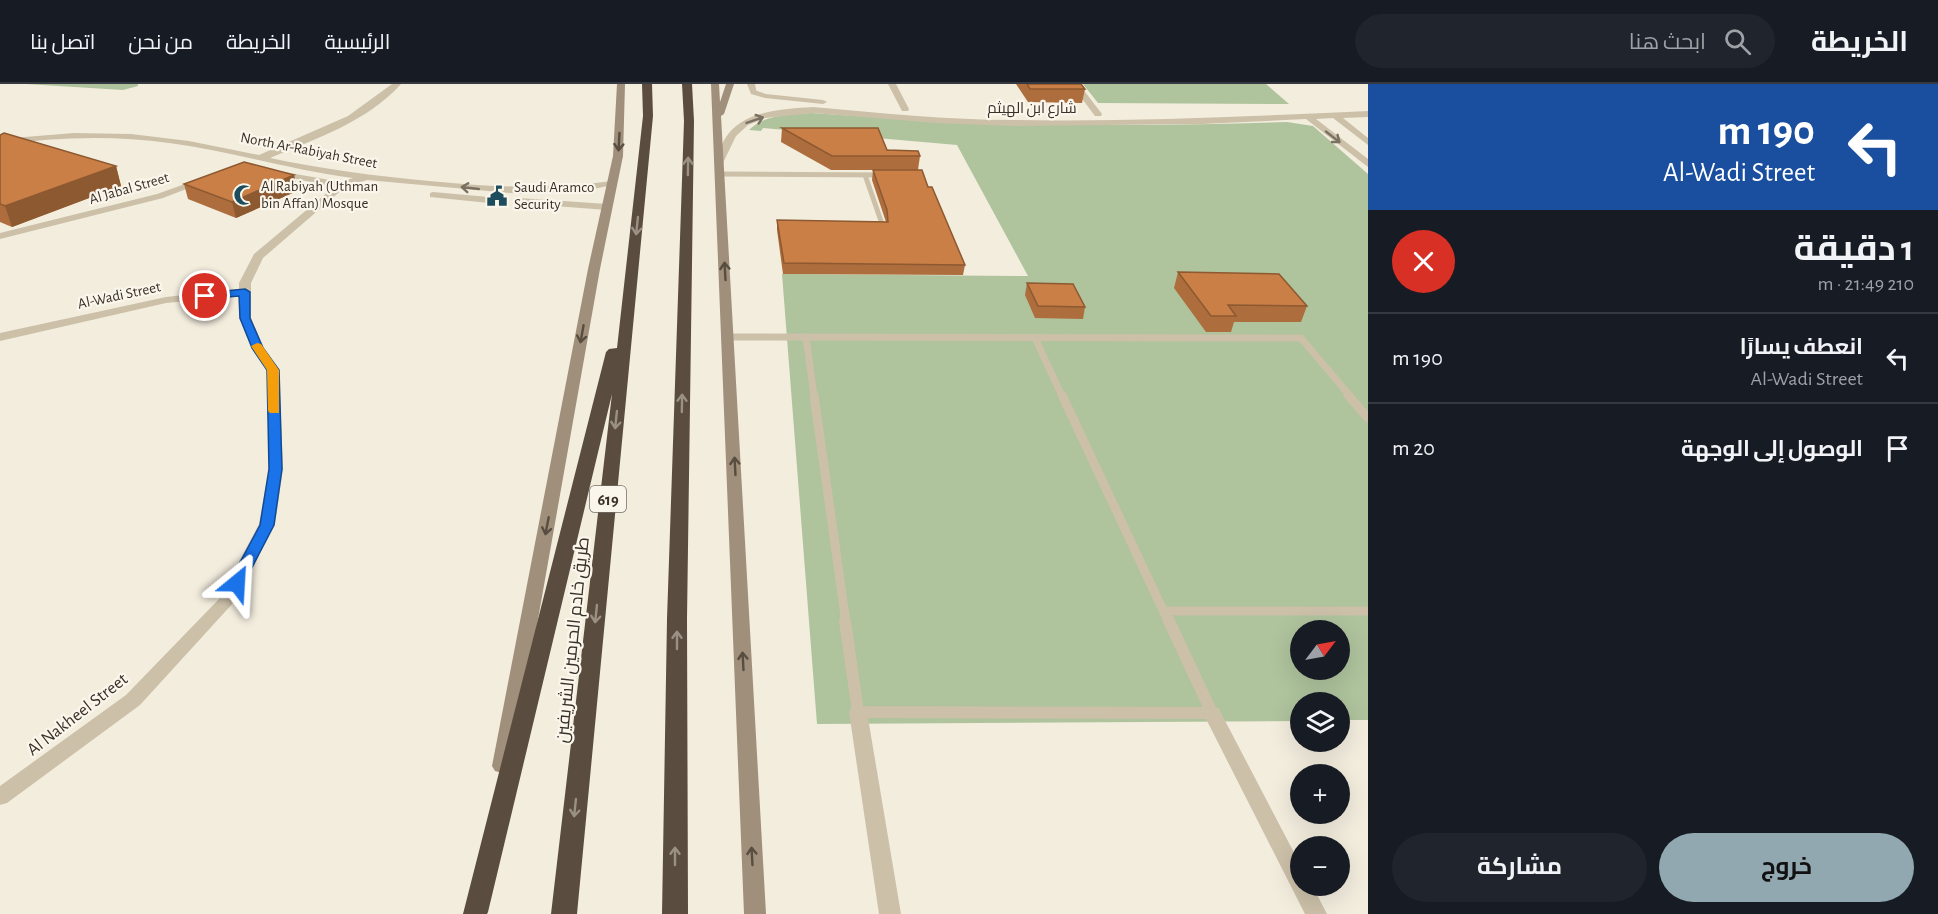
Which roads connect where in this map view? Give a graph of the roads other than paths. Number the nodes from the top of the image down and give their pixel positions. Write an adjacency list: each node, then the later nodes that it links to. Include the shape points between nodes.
1 (397, 84): 23 (street, via 380,101)
2 (621, 84): 32 (main road, one-way to 32, via 618,156)
3 (647, 84): 37 (highway, طريق خادم الحرمين الشريفين / 619, one-way to 37, via 648,116)
4 (687, 84): 53 (highway, one-way to 4)
5 (715, 84): 19 (main road)
6 (730, 84): 19 (main road)
7 (892, 84): 11 (street)
8 (1075, 84): 16 (street)
9 (753, 88): 11 (street, شارع ابن الهيثم, via 765,96)
10 (1368, 106): 15 (street, شارع ابن الهيثم)
11 (905, 109): 13 (street, شارع ابن الهيثم)
12 (1298, 110): 15 (street, شارع ابن الهيثم); 16 (street, شارع ابن الهيثم); 18 (street)
13 (1011, 113)
14 (1023, 113): 16 (street, شارع ابن الهيثم)
15 (1333, 113): 17 (street, شارع ابن الهيثم); 18 (street, شارع ابن الهيثم); 21 (street)
16 (1098, 114)
17 (1368, 114)
18 (1309, 117): 25 (street, one-way to 25); 27 (street, شارع ابن الهيثم, one-way to 18, via 732,135 745,123 791,111 1013,123)
19 (717, 123): 27 (main road)
20 (0, 142): 23 (street, North Ar-Rabiyah Street, via 79,135 149,138)
21 (1368, 142)
22 (0, 150): 24 (street, North Ar-Rabiyah Street, via 118,143)
23 (262, 158): 24 (street); 31 (street, North Ar-Rabiyah Street)
24 (248, 164): 26 (street); 33 (street, North Ar-Rabiyah Street)
25 (1368, 164)
26 (237, 168)
27 (720, 168): 28 (lane); 40 (main road, one-way to 27)
28 (865, 175): 29 (lane); 35 (lane)
29 (895, 175)
30 (215, 176): 36 (street, Al Jabal Street, via 160,196)
31 (364, 178): 32 (street, North Ar-Rabiyah Street, one-way to 31, via 558,192 502,192); 33 (street, Al Nakheel Street)
32 (612, 184): 34 (main road)
33 (342, 185): 34 (street, North Ar-Rabiyah Street, via 466,199); 38 (street, Al Nakheel Street, via 258,256 244,283)
34 (607, 207): 51 (main road, one-way to 51)
35 (881, 221)
36 (0, 236)
37 (631, 286): 51 (highway); 52 (highway, طريق خادم الحرمين الشريفين / 619, one-way to 52)
38 (245, 292): 39 (street, Al-Wadi Street, via 166,300); 48 (street, Al Nakheel Street, via 245,318 273,370 276,469 267,525 226,602 133,700)
39 (0, 337)
40 (728, 337): 41 (lane); 54 (main road, one-way to 40)
41 (806, 337): 42 (lane); 46 (lane)
42 (1035, 338): 43 (lane, via 1301,338); 44 (lane)
43 (1368, 418)
44 (1166, 611): 45 (lane); 47 (lane)
45 (1368, 611)
46 (858, 712): 47 (lane); 55 (street)
47 (1212, 713): 49 (street)
48 (0, 797)
49 (1290, 863)
50 (1307, 896): 56 (street)
51 (475, 913)
52 (564, 914)
53 (675, 914)
54 (755, 914)
55 (890, 914)
56 (1316, 914)

